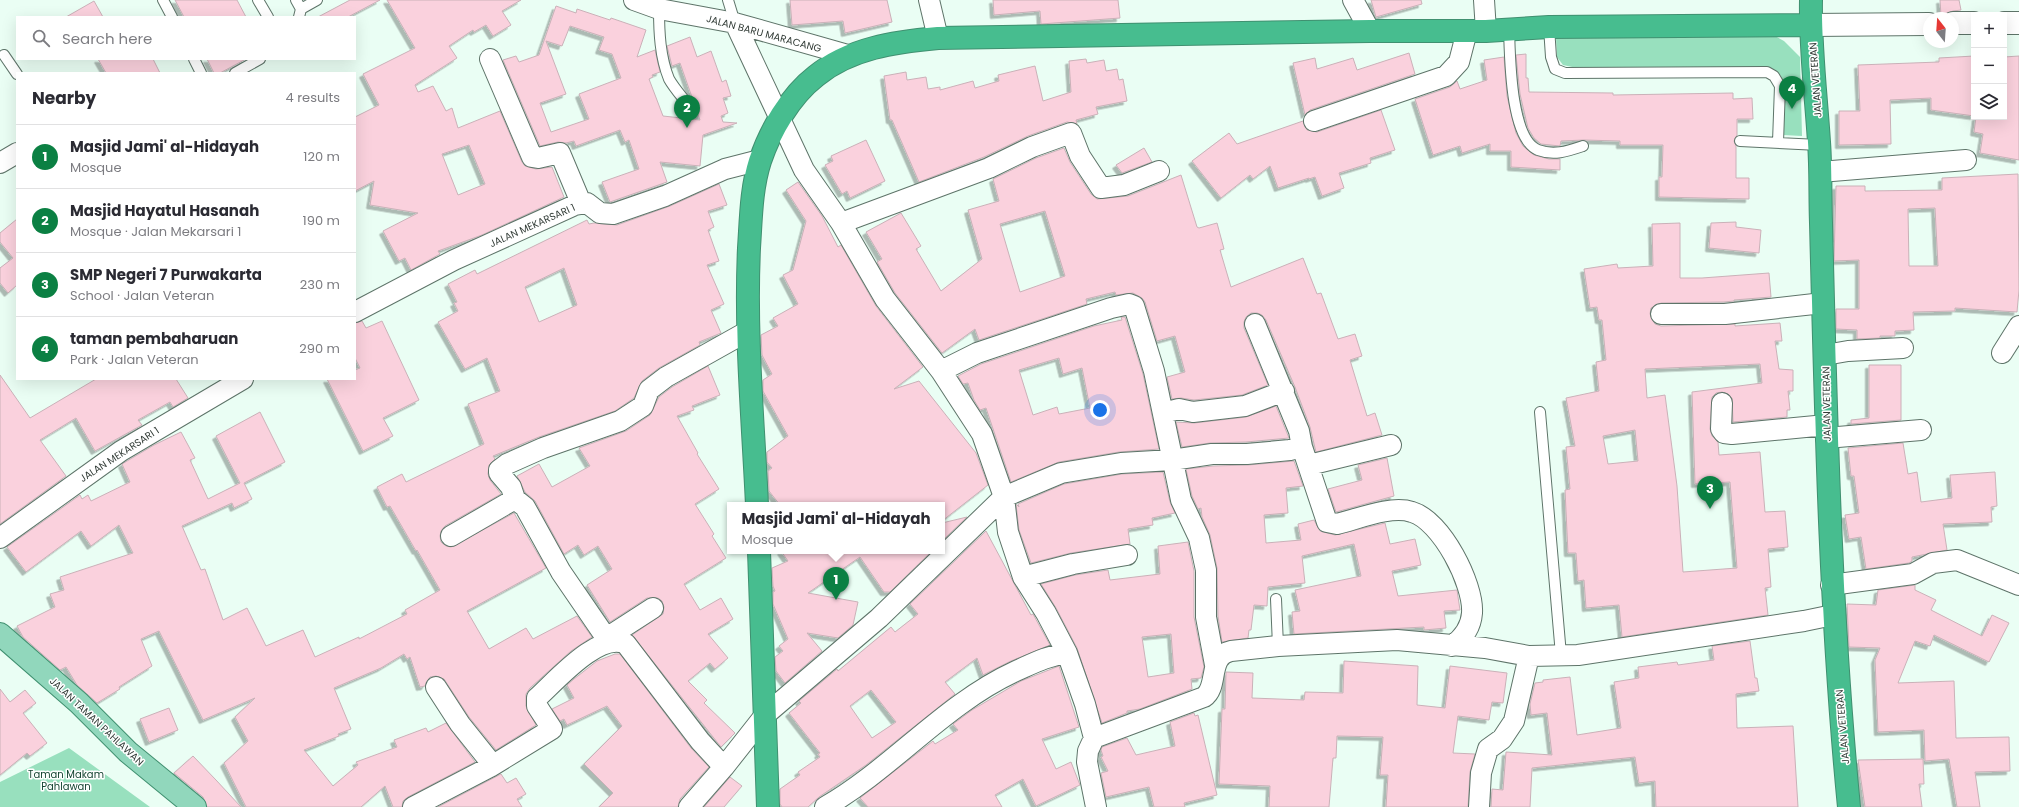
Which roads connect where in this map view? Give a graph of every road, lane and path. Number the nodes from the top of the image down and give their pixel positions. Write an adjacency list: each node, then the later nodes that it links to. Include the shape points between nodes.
1 (163, 0): 12 (lane)
2 (258, 0): 13 (lane)
3 (317, 0): 11 (lane)
4 (634, 0): 10 (street, JALAN BARU MARACANG)
5 (728, 0): 14 (lane)
6 (929, 0): 25 (street)
7 (1353, 0): 23 (street)
8 (1484, 0): 24 (street)
9 (1811, 0): 20 (highway, JALAN VETERAN)
10 (657, 4): 14 (street, JALAN BARU MARACANG); 34 (lane, via 665,66 670,80)
11 (298, 9)
12 (171, 16)
13 (267, 16)
14 (735, 23): 27 (street, JALAN BARU MARACANG); 35 (street)
15 (1971, 23): 19 (main road)
16 (2007, 23): 17 (main road)
17 (2019, 23)
18 (1923, 24): 20 (main road)
19 (1959, 24)
20 (1811, 25): 21 (highway); 39 (highway, JALAN VETERAN)
21 (1549, 27): 22 (highway); 38 (lane, via 1551,57 1555,69 1565,73 1767,72 1774,76 1780,86)
22 (1509, 29): 24 (highway); 40 (lane, via 1515,105 1525,138 1538,150 1560,154)
23 (1370, 31): 24 (highway); 25 (highway)
24 (1477, 31): 36 (street, via 1459,62 1446,76)
25 (938, 38): 27 (highway, via 881,46)
26 (4, 55): 33 (lane)
27 (848, 55): 35 (highway, via 816,76)
28 (490, 59): 47 (street, via 532,157 560,153)
29 (194, 60): 31 (lane)
30 (258, 60): 32 (lane)
31 (200, 72)
32 (237, 72)
33 (16, 73)
34 (689, 106)
35 (780, 118): 42 (highway); 48 (street, via 804,170)
36 (1314, 121)
37 (1740, 141): 38 (lane)
38 (1778, 142): 39 (lane)
39 (1819, 145): 46 (highway, JALAN VETERAN)
40 (1583, 146)
41 (16, 154): 44 (street)
42 (760, 160): 47 (street, JALAN MEKARSARI 1, via 725,169 665,196 613,214 605,214 588,203); 54 (highway, via 754,187 750,232)
43 (1966, 160): 46 (street)
44 (0, 163)
45 (1159, 171): 48 (street, via 1124,185 1101,188 1080,156 1071,133 1032,147 989,168)
46 (1820, 172): 49 (highway, JALAN VETERAN)
47 (581, 203): 50 (street, JALAN MEKARSARI 1, via 454,260)
48 (841, 223): 58 (street, via 885,299)
49 (1823, 303): 51 (street, via 1725,314); 57 (highway, JALAN VETERAN)
50 (356, 311)
51 (1661, 314)
52 (1255, 324): 60 (street)
53 (2019, 326): 56 (street)
54 (748, 331): 71 (street, via 666,377 649,390 643,406 620,421 543,448 502,468 499,473 511,487); 72 (highway)
55 (1903, 348): 57 (street)
56 (2002, 352)
57 (1825, 355): 65 (highway, JALAN VETERAN)
58 (942, 371): 63 (street, via 997,346 1111,308 1132,304 1145,336); 70 (street, via 982,434)
59 (241, 380): 74 (street, JALAN MEKARSARI 1, via 120,451)
60 (1284, 391): 63 (street, via 1245,406 1194,412 1179,409); 67 (street, via 1299,431)
61 (1722, 403): 65 (street, via 1721,429 1724,432 1732,434)
62 (1540, 412): 90 (lane)
63 (1163, 413): 68 (street)
64 (1921, 430): 65 (street)
65 (1826, 431): 80 (highway, JALAN VETERAN)
66 (1391, 445): 69 (street)
67 (1302, 447): 68 (street); 69 (street)
68 (1172, 460): 70 (street, via 1121,462 1061,473); 92 (street, via 1181,500 1199,538 1206,570 1206,617)
69 (1309, 465): 88 (street, via 1327,522 1337,524 1399,509 1423,517 1444,538 1465,583 1472,608 1470,622 1463,638)
70 (1004, 497): 77 (street); 79 (street, via 1008,532)
71 (516, 499): 73 (street); 86 (street, via 525,507 561,572)
72 (758, 502)
73 (451, 536)
74 (0, 538)
75 (759, 554): 94 (highway)
76 (945, 554): 94 (street, via 878,618)
77 (945, 554)
78 (1127, 555): 79 (street, via 1073,564)
79 (1023, 577): 89 (street)
80 (1832, 585): 81 (street, via 1913,574 1933,563 1957,560); 84 (highway, JALAN VETERAN)
81 (2019, 585)
82 (1276, 599): 87 (lane)
83 (653, 608): 86 (street)
84 (1833, 615): 90 (street, via 1578,655); 105 (highway, JALAN VETERAN)
85 (0, 635): 98 (main road, JALAN TAMAN PAHLAWAN, via 79,703 128,752)
86 (607, 641): 96 (street, via 588,652 537,698 537,706 552,729 550,732); 97 (street, via 626,644 700,741)
87 (1278, 646): 88 (street, via 1397,640); 92 (street, via 1226,652)
88 (1452, 646): 91 (street, via 1485,648)
89 (1067, 653): 95 (street); 102 (street, via 1047,656 973,694 877,770)
90 (1561, 655): 91 (street)
91 (1529, 656): 104 (street, via 1514,721 1502,739 1488,749 1481,773)
92 (1215, 665): 95 (street, via 1209,693 1204,697)
93 (436, 687): 96 (street, via 460,724 488,759)
94 (765, 715): 97 (street); 101 (highway)
95 (1094, 738): 103 (street, via 1088,751 1087,762)
96 (490, 767): 99 (street)
97 (724, 767): 100 (street)
98 (195, 807)
99 (413, 807)
100 (689, 807)
101 (768, 807)
102 (825, 807)
103 (1096, 807)
104 (1479, 807)
105 (1849, 807)

